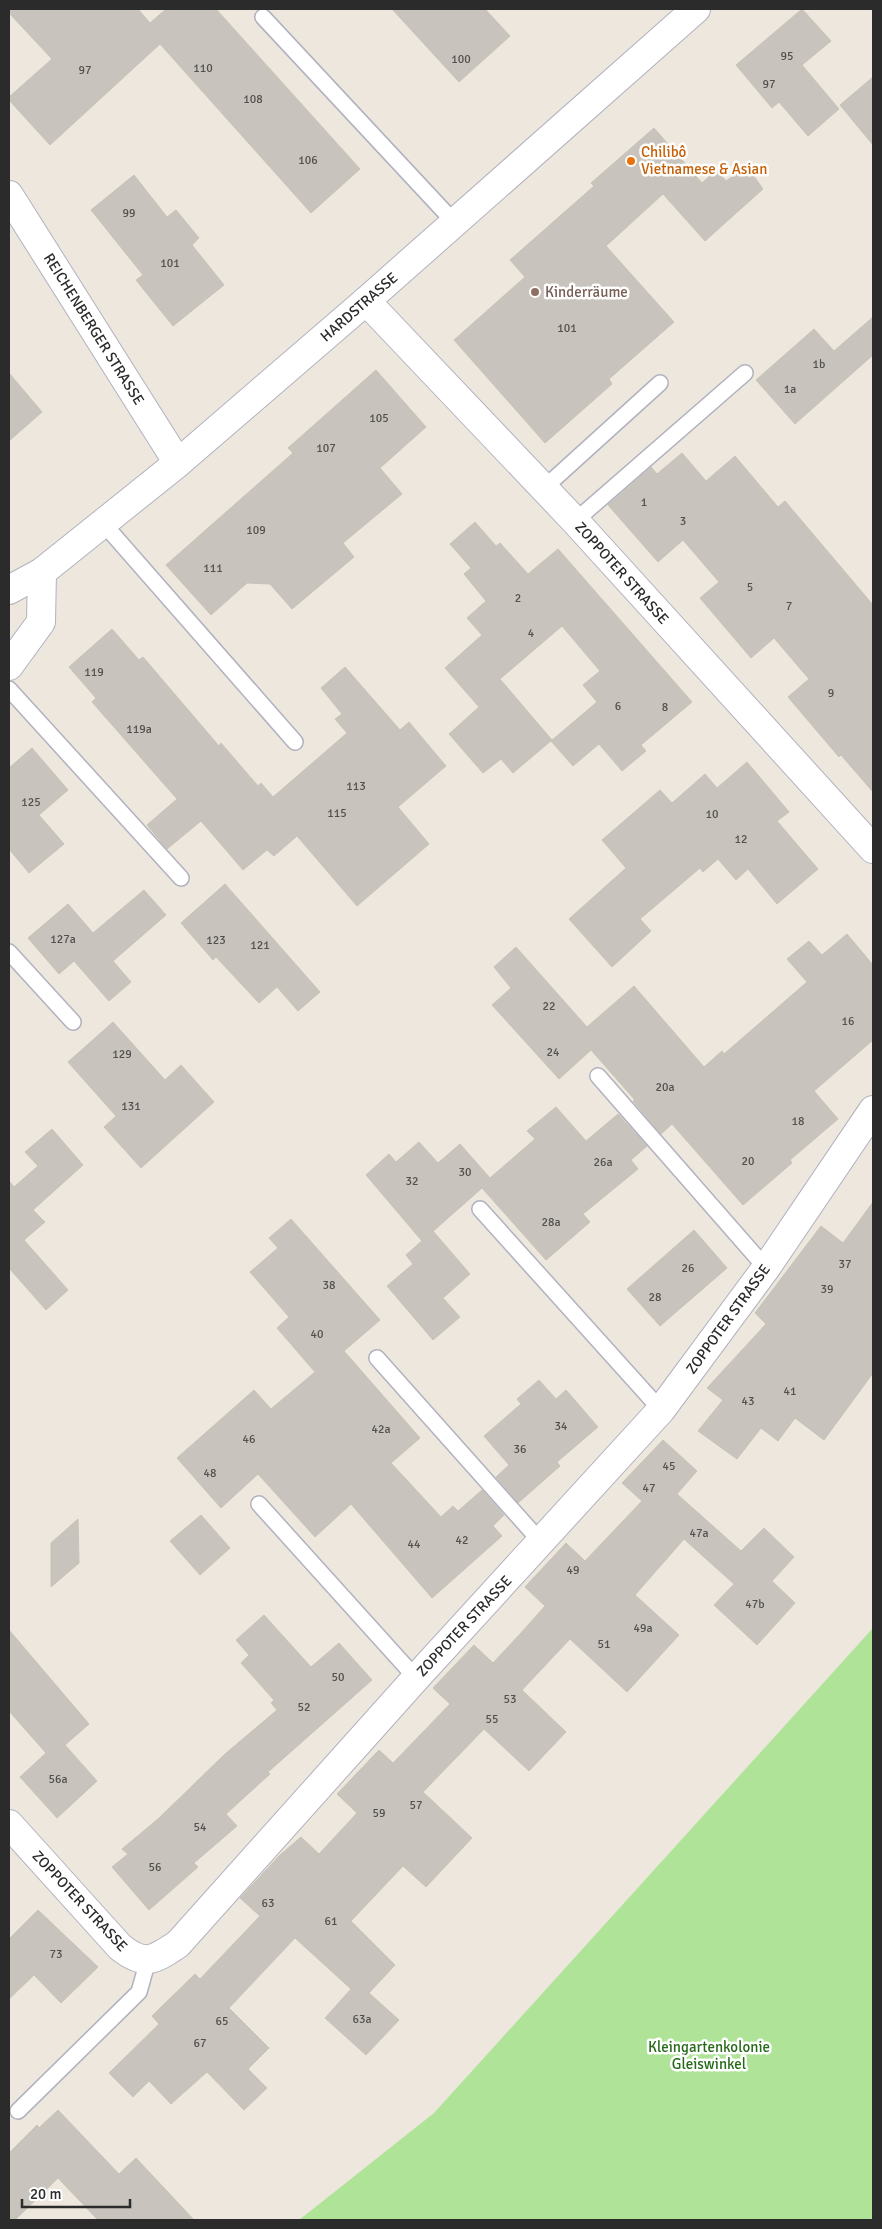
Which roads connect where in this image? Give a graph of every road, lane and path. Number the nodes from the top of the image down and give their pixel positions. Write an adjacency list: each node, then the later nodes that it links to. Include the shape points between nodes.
1 (696, 9): 4 (street, HARDSTRASSE)
2 (263, 17): 4 (lane)
3 (9, 195): 8 (street, REICHENBERGER STRASSE)
4 (455, 223): 5 (street, HARDSTRASSE)
5 (366, 302): 8 (street, HARDSTRASSE); 9 (street, ZOPPOTER STRASSE)
6 (745, 373): 10 (lane)
7 (660, 383): 9 (lane)
8 (178, 463): 11 (street, HARDSTRASSE)
9 (543, 489): 10 (street, ZOPPOTER STRASSE)
10 (575, 521): 17 (street, ZOPPOTER STRASSE)
11 (103, 524): 12 (street, HARDSTRASSE); 16 (lane)
12 (42, 572): 13 (street, HARDSTRASSE); 14 (street, via 41,622)
13 (9, 590)
14 (9, 666)
15 (9, 689): 18 (lane)
16 (295, 742)
17 (873, 850)
18 (181, 878)
19 (9, 952): 20 (lane)
20 (74, 1022)
21 (598, 1076): 24 (lane)
22 (873, 1110): 24 (street, ZOPPOTER STRASSE)
23 (480, 1209): 26 (lane)
24 (766, 1268): 26 (street, ZOPPOTER STRASSE)
25 (377, 1358): 28 (lane)
26 (661, 1410): 28 (street, ZOPPOTER STRASSE)
27 (258, 1504): 29 (lane)
28 (541, 1542): 29 (street, ZOPPOTER STRASSE)
29 (416, 1678): 31 (street, ZOPPOTER STRASSE, via 178,1944)
30 (9, 1824): 31 (street, ZOPPOTER STRASSE, via 120,1947 133,1958)
31 (148, 1960): 32 (lane, via 139,1992)
32 (18, 2111)

